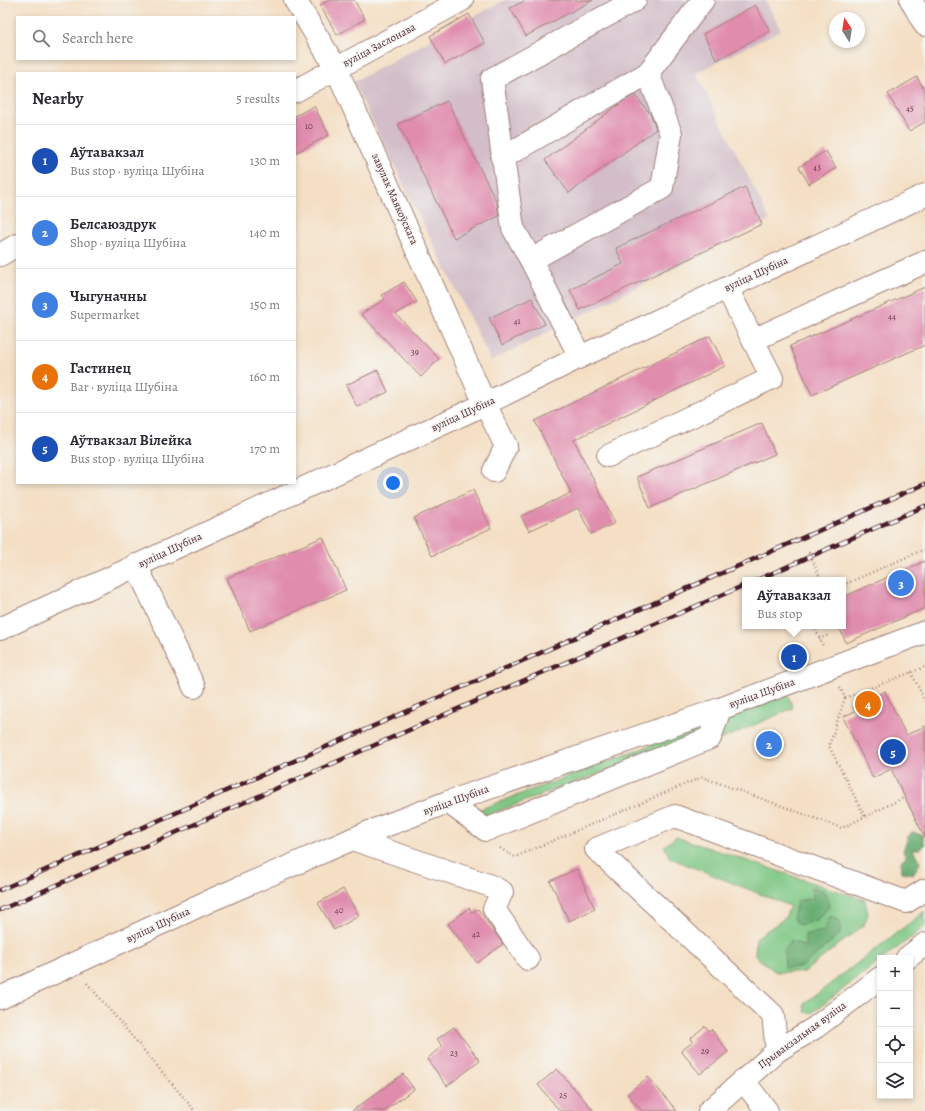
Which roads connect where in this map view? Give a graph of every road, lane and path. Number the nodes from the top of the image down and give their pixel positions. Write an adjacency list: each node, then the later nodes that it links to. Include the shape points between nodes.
1 (295, 0): 7 (street, завулак Маякоўскага)
2 (462, 0): 7 (street, вуліца Заслонава)
3 (635, 0): 10 (street, via 492,79)
4 (703, 0): 8 (street)
5 (911, 0): 6 (street)
6 (925, 25)
7 (336, 68): 9 (street, вуліца Заслонава); 19 (street, завулак Маякоўскага)
8 (648, 73): 10 (street); 14 (street, via 671,134 662,188)
9 (296, 90)
10 (502, 158): 14 (street, via 513,228)
11 (925, 195): 16 (street, вуліца Шубіна)
12 (16, 246): 13 (street)
13 (0, 255)
14 (531, 260): 18 (street)
15 (925, 262): 17 (street)
16 (727, 288): 17 (street); 18 (street, вуліца Шубіна)
17 (753, 340): 20 (street, via 772,378)
18 (580, 357): 19 (street, вуліца Шубіна)
19 (485, 404): 21 (street, завулак Маякоўскага, via 506,446); 23 (street, вуліца Шубіна)
20 (608, 456)
21 (494, 471)
22 (295, 484): 24 (street, вуліца Шубіна)
23 (296, 484)
24 (281, 490): 27 (street, вуліца Шубіна)
25 (925, 549): 29 (path)
26 (809, 552): 28 (path)
27 (136, 565): 30 (street, вуліца Шубіна); 39 (street)
28 (820, 577)
29 (846, 584)
30 (0, 629)
31 (815, 629): 34 (path)
32 (925, 632): 42 (street, вуліца Шубіна)
33 (829, 635): 34 (path)
34 (820, 639): 35 (path)
35 (825, 652)
36 (925, 667): 37 (path)
37 (911, 672): 40 (path); 41 (path)
38 (838, 684): 40 (path)
39 (194, 687)
40 (845, 698): 44 (path, via 829,746)
41 (925, 701)
42 (720, 708): 43 (street, вуліца Шубіна); 43 (street, via 710,738 486,830)
43 (448, 802): 45 (street, вуліца Шубіна)
44 (865, 817)
45 (352, 839): 49 (street, via 502,892 494,909); 52 (street, вуліца Шубіна, via 209,901)
46 (925, 890): 53 (street, via 906,902 676,816 596,850 773,1015)
47 (925, 944): 48 (street)
48 (911, 955)
49 (528, 959)
50 (877, 980): 53 (street, Прывакзальная вуліца, via 816,1027)
51 (84, 981): 55 (path)
52 (0, 998)
53 (777, 1050): 54 (street, Прывакзальная вуліца)
54 (743, 1080): 56 (street, Прывакзальная вуліца); 57 (street)
55 (195, 1111)
56 (709, 1111)
57 (767, 1111)

